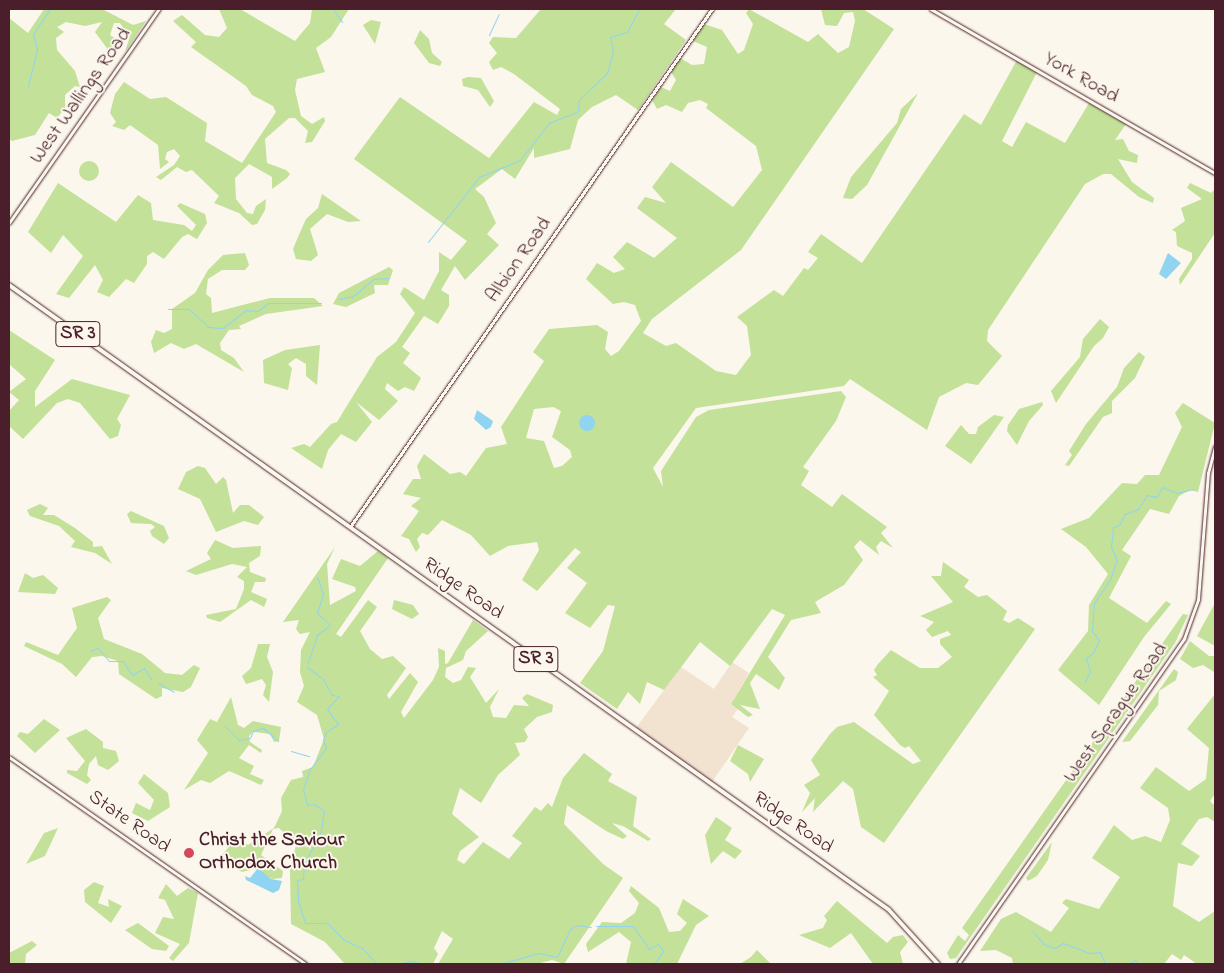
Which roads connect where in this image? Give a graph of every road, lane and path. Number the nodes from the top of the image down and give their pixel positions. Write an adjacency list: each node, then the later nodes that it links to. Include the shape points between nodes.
1 (159, 9): 5 (street, West Wallings Road)
2 (712, 9): 8 (street, Albion Road)
3 (932, 9): 4 (street, York Road)
4 (1215, 173)
5 (9, 223)
6 (9, 285): 8 (main road, Ridge Road / SR 3)
7 (1215, 447): 12 (street, West Sprague Road, via 1208,473 1198,600 1187,633)
8 (350, 527): 11 (main road, Ridge Road / SR 3, via 889,910)
9 (9, 757): 10 (main road, State Road)
10 (306, 964)
11 (938, 964)
12 (958, 964)

